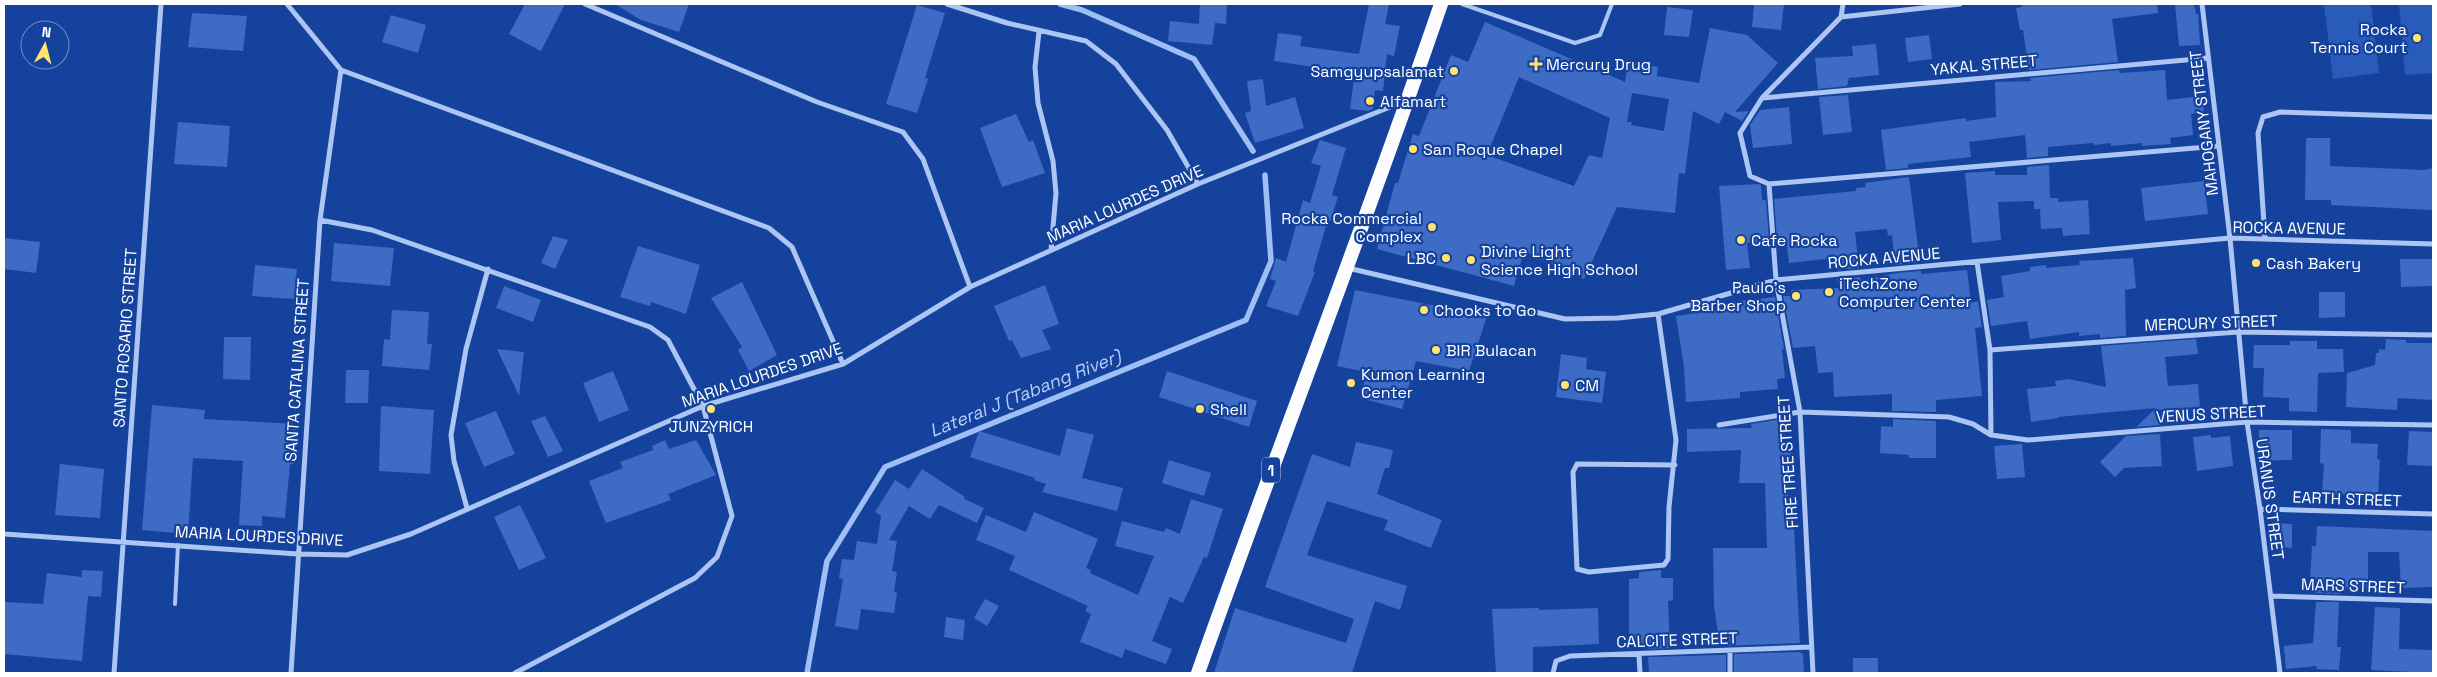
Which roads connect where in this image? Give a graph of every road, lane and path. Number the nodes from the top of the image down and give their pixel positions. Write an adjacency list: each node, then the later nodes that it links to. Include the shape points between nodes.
1 (161, 4): 47 (street, SANTO ROSARIO STREET)
2 (287, 4): 14 (street)
3 (585, 4): 30 (street, via 817,102 903,132 923,159)
4 (947, 4): 12 (street)
5 (1440, 4): 16 (highway, 1)
6 (1462, 4): 7 (lane, via 1575,43 1600,35)
7 (1612, 4)
8 (1843, 4): 11 (street)
9 (1960, 4): 11 (street)
10 (2202, 4): 13 (street, MAHOGANY STREET)
11 (1841, 18): 15 (street)
12 (1039, 32): 19 (street, via 1086,41 1116,64 1167,130); 25 (street, via 1035,67 1038,103 1053,162 1056,193)
13 (2208, 58): 15 (street, YAKAL STREET); 18 (street, MAHOGANY STREET)
14 (341, 70): 21 (street, SANTA CATALINA STREET); 35 (street, via 770,228 792,247)
15 (1762, 98): 20 (street, via 1740,133 1750,176)
16 (1408, 100): 19 (street, MARIA LOURDES DRIVE); 27 (highway, 1)
17 (2433, 116): 23 (street, via 2280,112 2263,117 2258,133)
18 (2219, 146): 20 (street); 22 (street, MAHOGANY STREET)
19 (1198, 184): 25 (street, MARIA LOURDES DRIVE)
20 (1769, 184): 29 (street, FIRE TREE STREET)
21 (320, 220): 28 (street, via 372,230); 49 (street, SANTA CATALINA STREET)
22 (2230, 238): 23 (street, ROCKA AVENUE); 26 (street, ROCKA AVENUE); 32 (street, URANUS STREET)
23 (2265, 240): 24 (street, ROCKA AVENUE)
24 (2433, 244)
25 (1051, 250): 30 (street, MARIA LOURDES DRIVE)
26 (1977, 262): 29 (street, ROCKA AVENUE); 34 (street)
27 (1348, 268): 31 (street, ROCKA AVENUE, via 1565,319); 59 (highway, 1, via 1261,494)
28 (488, 270): 36 (street, via 650,327 668,340); 43 (street, via 466,349 451,435 454,461)
29 (1776, 280): 31 (street, ROCKA AVENUE); 37 (street, FIRE TREE STREET)
30 (970, 286): 35 (street, MARIA LOURDES DRIVE)
31 (1658, 314): 42 (street, via 1675,423)
32 (2238, 332): 33 (street, MERCURY STREET); 34 (street, MERCURY STREET); 38 (street, URANUS STREET)
33 (2433, 335)
34 (1990, 350): 41 (street)
35 (843, 364): 36 (street, MARIA LOURDES DRIVE)
36 (702, 406): 43 (street, MARIA LOURDES DRIVE); 58 (street, via 732,516 718,557 695,578)
37 (1800, 412): 39 (street); 41 (street, via 1948,417 1973,424); 53 (street, FIRE TREE STREET)
38 (2247, 422): 40 (street, VENUS STREET); 41 (street, VENUS STREET, via 2028,440); 44 (street, URANUS STREET)
39 (1719, 425)
40 (2433, 425)
41 (1991, 435)
42 (1675, 465): 42 (street, via 1669,507 1668,559 1664,566 1589,572 1577,569 1573,472 1577,464)
43 (467, 508): 49 (street, MARIA LOURDES DRIVE, via 411,534 347,555)
44 (2260, 509): 45 (street, EARTH STREET); 50 (street, URANUS STREET)
45 (2433, 514)
46 (4, 534): 47 (street, MARIA LOURDES DRIVE)
47 (123, 541): 48 (street, MARIA LOURDES DRIVE); 56 (street, SANTO ROSARIO STREET)
48 (178, 545): 49 (street, MARIA LOURDES DRIVE); 52 (lane)
49 (298, 554): 57 (street, SANTA CATALINA STREET)
50 (2271, 596): 51 (street, MARS STREET); 64 (street, URANUS STREET)
51 (2433, 601)
52 (175, 604)
53 (1811, 647): 54 (street, CALCITE STREET); 63 (street, FIRE TREE STREET)
54 (1730, 650): 55 (street, CALCITE STREET); 62 (street)
55 (1639, 654): 60 (street, CALCITE STREET, via 1570,656 1556,661); 61 (street)
56 (114, 673)
57 (291, 673)
58 (515, 673)
59 (1198, 673)
60 (1553, 673)
61 (1640, 673)
62 (1730, 673)
63 (1813, 673)
64 (2280, 673)

